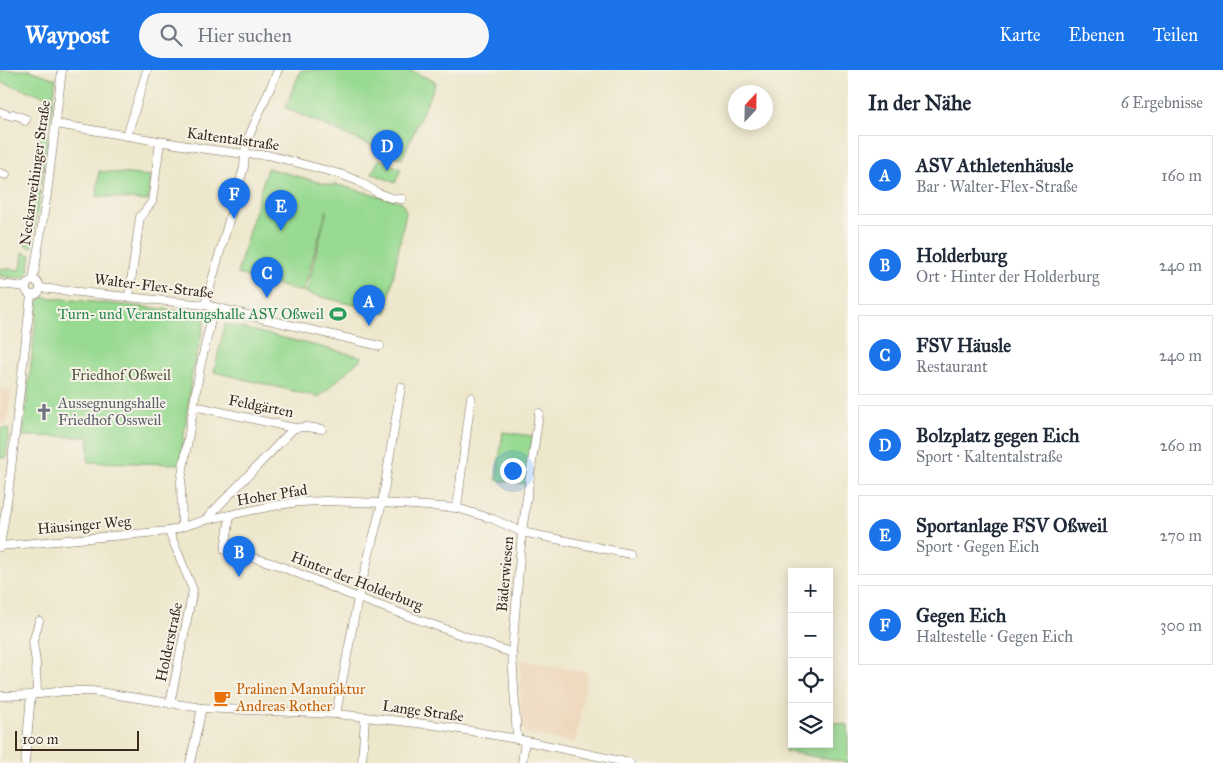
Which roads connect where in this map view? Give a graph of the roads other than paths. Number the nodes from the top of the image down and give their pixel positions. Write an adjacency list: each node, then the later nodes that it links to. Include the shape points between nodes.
1 (62, 70): 6 (street, Neckarweihinger Straße)
2 (147, 70): 7 (street)
3 (278, 70): 9 (street, via 246,143)
4 (0, 112): 5 (street, via 13,114)
5 (25, 121)
6 (56, 124): 7 (street, Kaltentalstraße); 11 (street, Neckarweihinger Straße)
7 (127, 136): 8 (street, Kaltentalstraße)
8 (160, 142): 9 (street, Kaltentalstraße); 16 (street, via 152,202 140,217)
9 (245, 154): 10 (street, Kaltentalstraße, via 268,155 340,174 378,193); 17 (street)
10 (402, 199)
11 (33, 280): 13 (street); 14 (street)
12 (0, 284): 13 (street)
13 (26, 287): 15 (street)
14 (40, 288): 15 (street, via 38,293); 16 (street, Walter-Flex-Straße)
15 (31, 295): 26 (street)
16 (129, 296): 17 (street, Walter-Flex-Straße)
17 (204, 305): 18 (street, Walter-Flex-Straße)
18 (214, 306): 19 (street, Walter-Flex-Straße); 22 (street)
19 (380, 346)
20 (401, 387): 27 (street)
21 (471, 397): 28 (street)
22 (194, 406): 24 (street, Feldgärten); 31 (street, via 181,481)
23 (539, 413): 33 (street, Bäderwiesen)
24 (294, 428): 25 (street, Feldgärten); 30 (street)
25 (322, 429)
26 (4, 494): 34 (street)
27 (382, 503): 28 (street, Hoher Pfad); 29 (street, Hoher Pfad, via 298,502); 36 (street)
28 (457, 508): 33 (street, Hoher Pfad)
29 (230, 516): 30 (street, Hoher Pfad); 36 (street, Hinter der Holderburg, via 224,550 275,564)
30 (204, 520): 31 (street, Hoher Pfad)
31 (182, 526): 32 (street, Hoher Pfad)
32 (169, 530): 34 (street, Häusinger Weg); 41 (street, Holderstraße, via 193,590)
33 (522, 532): 35 (street, Hoher Pfad); 38 (street, Bäderwiesen)
34 (0, 547)
35 (630, 554)
36 (358, 598): 38 (street, Hinter der Holderburg); 43 (street)
37 (39, 621): 39 (street, via 33,642 36,663)
38 (512, 653): 45 (street, Bäderwiesen)
39 (34, 695): 40 (street, Lange Straße); 41 (street, Lange Straße, via 92,691); 46 (street)
40 (0, 696)
41 (170, 704): 42 (street, Lange Straße)
42 (202, 708): 43 (street, Lange Straße); 47 (street)
43 (336, 714): 44 (street, Lange Straße)
44 (365, 717): 45 (street, Lange Straße); 48 (street)
45 (521, 740): 49 (street, Bäderwiesen); 50 (street, Lange Straße)
46 (25, 763)
47 (190, 763)
48 (362, 763)
49 (522, 763)
50 (630, 763)

